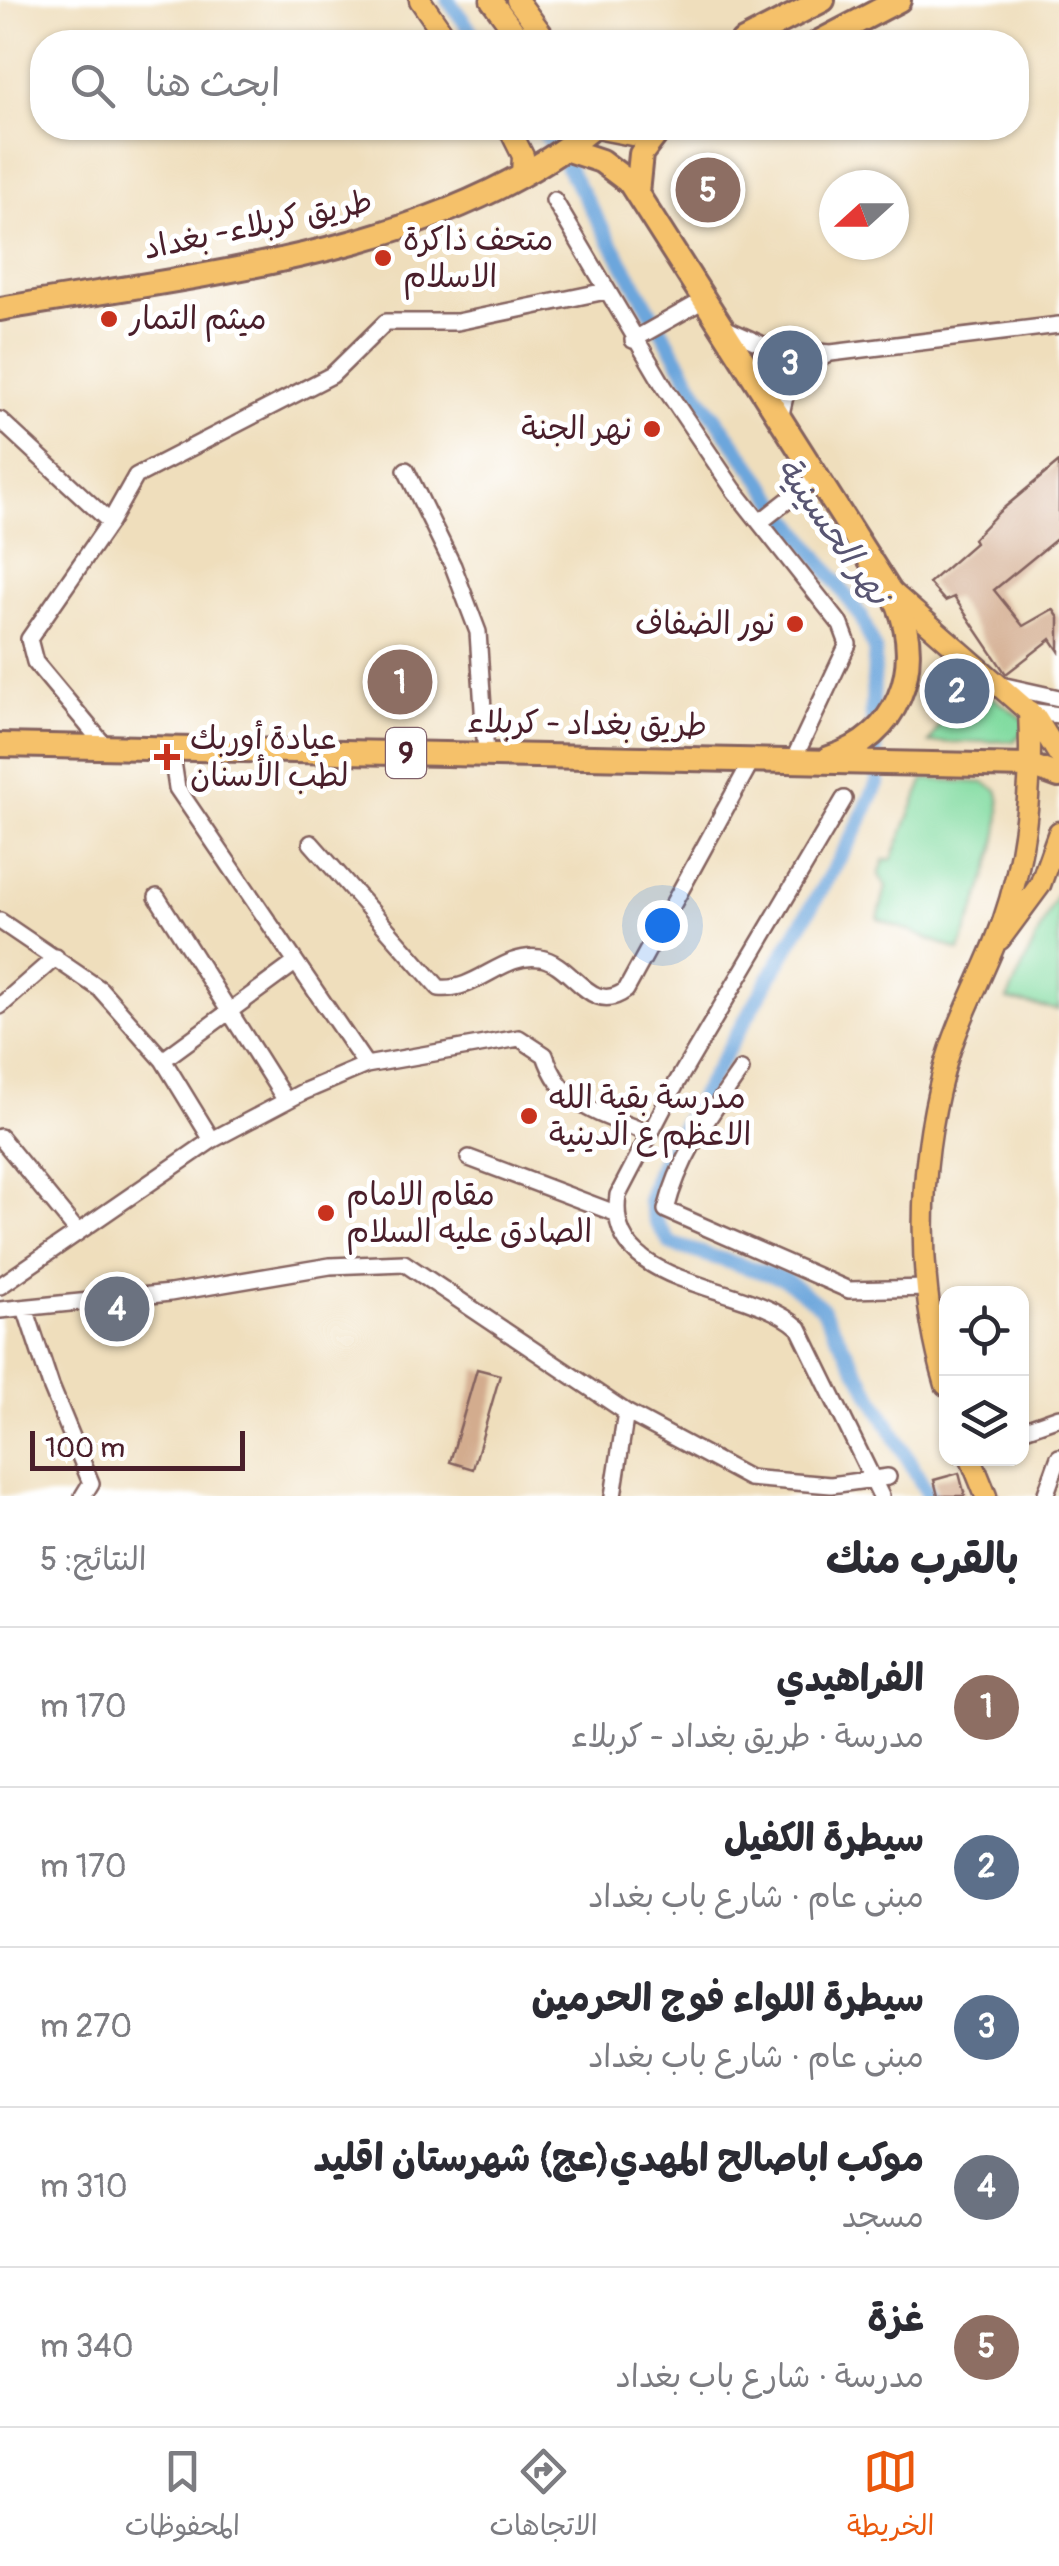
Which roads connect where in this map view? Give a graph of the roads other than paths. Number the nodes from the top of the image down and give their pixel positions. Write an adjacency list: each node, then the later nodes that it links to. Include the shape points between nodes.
1 (420, 0): 6 (main road)
2 (490, 0): 7 (main road)
3 (517, 0): 8 (main road)
4 (822, 0): 9 (highway)
5 (899, 0): 10 (highway)
6 (441, 30)
7 (513, 30)
8 (539, 30)
9 (765, 30)
10 (843, 30)
11 (515, 140): 15 (main road)
12 (567, 140): 15 (highway)
13 (573, 140): 16 (highway)
14 (651, 140): 16 (highway, via 636,166)
15 (522, 176): 20 (highway, طريق كربلاء- بغداد, via 405,226 332,245)
16 (637, 193): 19 (highway)
17 (554, 200): 18 (street)
18 (606, 291): 23 (street); 29 (street, via 457,322 386,322 332,375 136,476)
19 (693, 307): 21 (highway); 23 (street)
20 (0, 309)
21 (715, 322): 24 (street, via 770,348); 26 (highway)
22 (1059, 324): 24 (street)
23 (633, 340): 30 (street)
24 (831, 354): 26 (street, via 798,372 782,406)
25 (0, 420): 29 (street)
26 (781, 426): 28 (highway)
27 (406, 470): 39 (street, via 478,632)
28 (806, 486): 30 (street); 31 (highway)
29 (110, 522): 37 (street, via 28,640 34,662)
30 (760, 522): 42 (street, via 841,625 848,644)
31 (892, 592): 32 (main road); 42 (highway, via 906,628 908,664 900,699 884,726 863,742)
32 (994, 681): 33 (street); 34 (main road)
33 (1059, 700): 34 (street)
34 (1029, 711): 35 (street); 40 (main road); 43 (main road)
35 (1059, 715)
36 (0, 746): 37 (highway, طريق بغداد - كربلاء / 9)
37 (104, 746): 38 (highway, طريق بغداد - كربلاء / 9)
38 (170, 748): 39 (highway, طريق بغداد - كربلاء / 9); 53 (street, via 178,788)
39 (486, 754): 41 (highway, طريق بغداد - كربلاء / 9)
40 (1059, 756)
41 (752, 760): 42 (highway, طريق بغداد - كربلاء / 9); 47 (street, via 626,990 604,1000 548,959 527,956 458,990 439,988)
42 (818, 760): 43 (highway, طريق بغداد - كربلاء)
43 (1030, 766): 44 (highway, طريق بغداد - كربلاء); 51 (main road, via 1018,866)
44 (1059, 776)
45 (844, 799): 60 (street)
46 (1059, 832): 48 (main road)
47 (311, 843)
48 (1054, 862): 51 (main road)
49 (157, 898): 55 (street)
50 (4, 929): 52 (street)
51 (995, 944): 67 (main road, via 958,1025 934,1111 924,1199)
52 (56, 957): 54 (street); 56 (street, via 100,989)
53 (295, 963): 55 (street); 57 (street)
54 (0, 1006)
55 (231, 1010): 56 (street); 59 (street)
56 (163, 1060): 62 (street)
57 (366, 1065): 59 (street); 60 (street, via 519,1038 546,1055 566,1097)
58 (741, 1070): 67 (street, via 693,1140 666,1210 849,1290)
59 (286, 1102): 62 (street)
60 (650, 1134): 64 (street)
61 (0, 1138): 65 (street)
62 (212, 1140): 65 (street)
63 (469, 1158): 64 (street)
64 (615, 1212): 76 (street, via 627,1245 642,1259 785,1314 799,1328)
65 (78, 1231): 66 (street)
66 (0, 1286)
67 (927, 1288): 70 (main road)
68 (25, 1308): 69 (street); 71 (street, via 330,1266 404,1263); 77 (street, via 91,1483)
69 (0, 1310)
70 (944, 1376)
71 (626, 1412): 76 (street, via 750,1478); 78 (street)
72 (1059, 1417): 73 (street)
73 (1029, 1428)
74 (1059, 1457): 80 (street)
75 (975, 1466): 79 (main road)
76 (882, 1485)
77 (83, 1496)
78 (613, 1496)
79 (986, 1496)
80 (1045, 1496)

